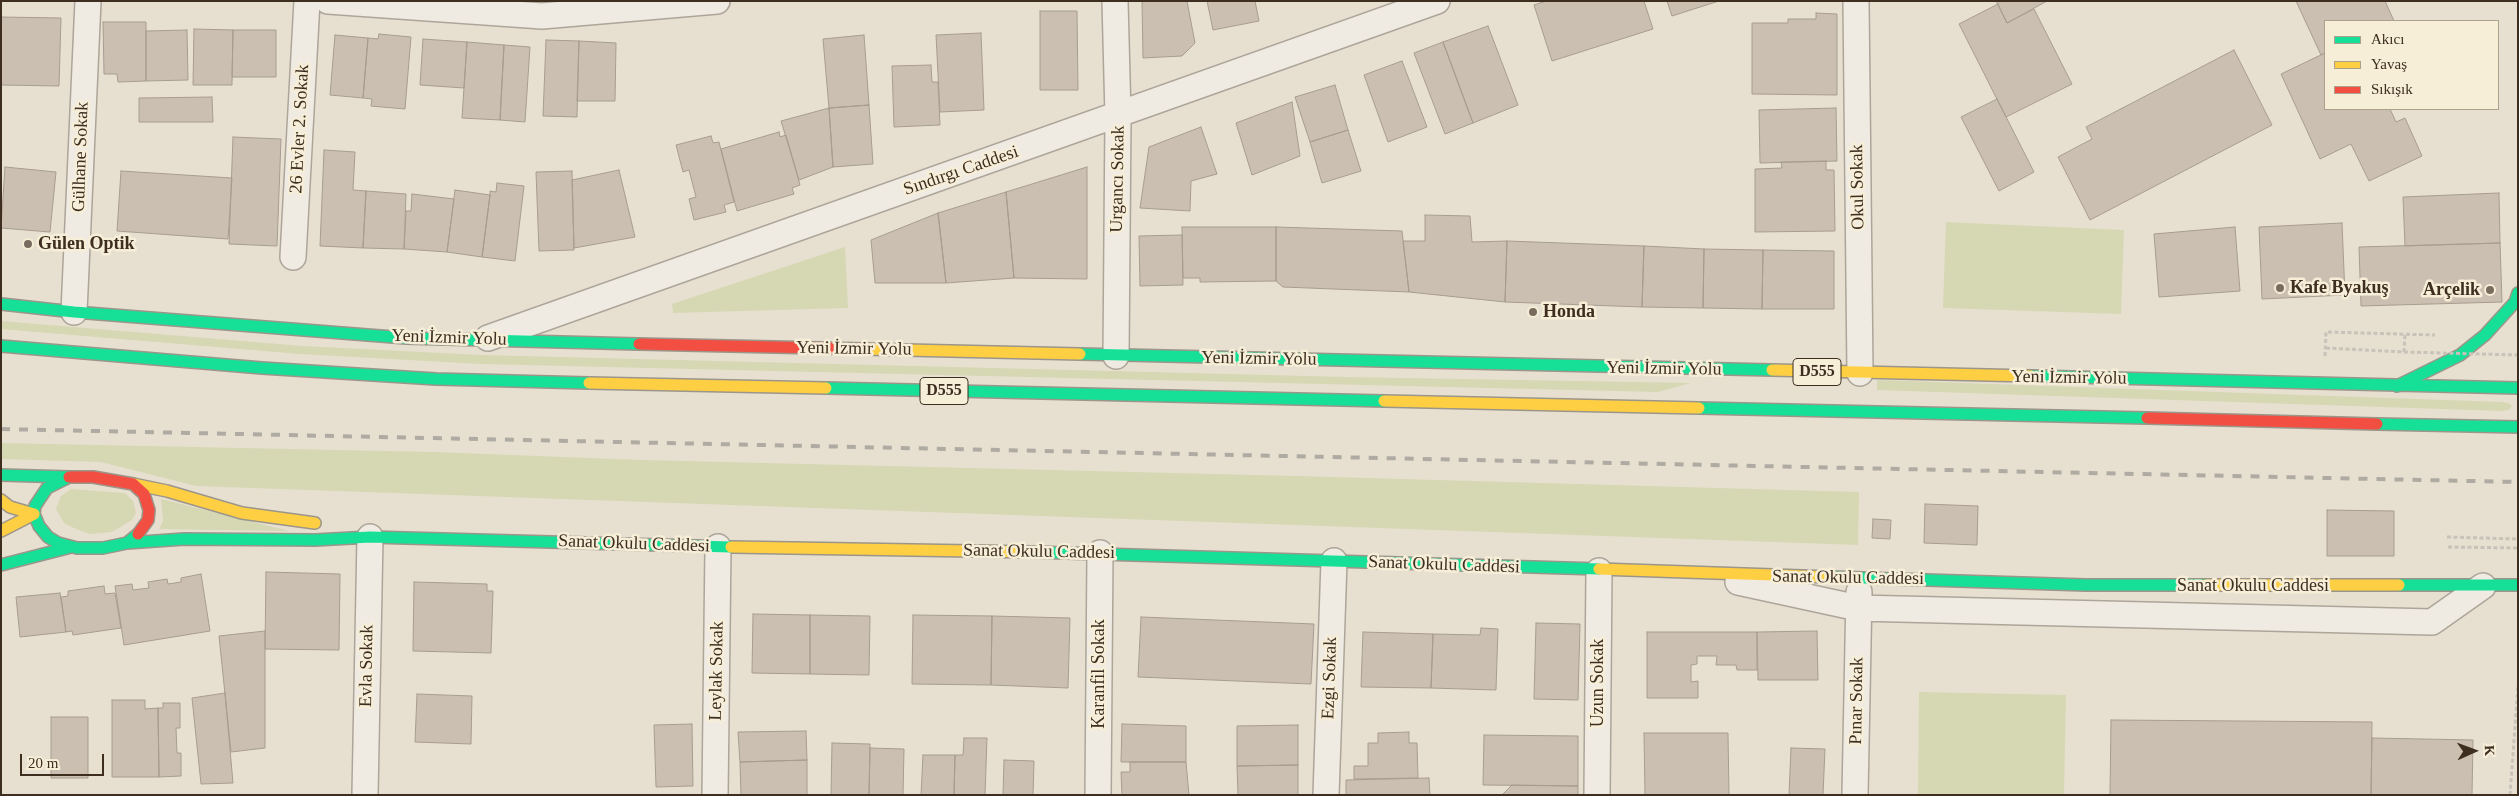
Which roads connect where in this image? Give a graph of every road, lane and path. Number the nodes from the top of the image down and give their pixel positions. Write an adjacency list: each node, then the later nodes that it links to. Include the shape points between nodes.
1 (88, 1): 13 (street, Gülhane Sokak)
2 (307, 1): 10 (street, 26 Evler 2. Sokak)
3 (328, 1): 8 (street)
4 (717, 1): 8 (street)
5 (1116, 1): 9 (street, Urgancı Sokak)
6 (1437, 1): 9 (street, Sındırgı Caddesi)
7 (1856, 1): 21 (street, Okul Sokak)
8 (543, 9)
9 (1118, 116): 16 (street, Sındırgı Caddesi); 20 (street, Urgancı Sokak)
10 (293, 258)
11 (2518, 293): 22 (main road, via 2515,302 2485,335 2460,355)
12 (1, 304): 13 (main road, Yeni İzmir Yolu / D555)
13 (74, 312): 16 (main road, Yeni İzmir Yolu / D555, via 406,338)
14 (2405, 335): 15 (path); 18 (path); 18 (path, via 2326,332 2326,348)
15 (2440, 335)
16 (483, 340): 20 (main road, Yeni İzmir Yolu / D555)
17 (1, 346): 24 (main road, D555, via 436,379 1859,407)
18 (2404, 352): 19 (path, bridge)
19 (2518, 355)
20 (1116, 356): 21 (main road, Yeni İzmir Yolu / D555)
21 (1859, 378): 22 (main road, Yeni İzmir Yolu / D555)
22 (2397, 386): 23 (main road, Yeni İzmir Yolu / D555)
23 (2518, 388)
24 (2518, 427)
25 (1, 475): 26 (main road)
26 (69, 477): 27 (main road, via 103,478); 29 (main road, via 47,488 38,498)
27 (134, 484): 30 (main road, via 250,514); 36 (main road, via 144,494 149,510 148,520 142,531)
28 (1, 501): 29 (main road); 32 (main road, via 6,516)
29 (34, 514): 32 (main road); 37 (main road, via 48,537)
30 (324, 524)
31 (343, 526): 33 (main road)
32 (1, 530)
33 (370, 537): 36 (main road, Sanat Okulu Caddesi, via 184,539); 38 (main road, Sanat Okulu Caddesi); 51 (street, Evla Sokak)
34 (2447, 537): 35 (path)
35 (2518, 539)
36 (127, 543): 37 (main road, via 103,548)
37 (71, 547): 43 (main road)
38 (718, 547): 41 (main road, Sanat Okulu Caddesi); 52 (street, Leylak Sokak)
39 (2448, 547): 40 (path)
40 (2518, 548)
41 (1100, 553): 42 (main road, Sanat Okulu Caddesi); 53 (street, Karanfil Sokak)
42 (1334, 561): 44 (main road, Sanat Okulu Caddesi); 54 (street, Ezgi Sokak)
43 (1, 565)
44 (1599, 571): 45 (main road, Sanat Okulu Caddesi); 55 (street, Uzun Sokak)
45 (1704, 574): 46 (main road, Sanat Okulu Caddesi); 49 (street)
46 (1859, 578): 48 (main road, Sanat Okulu Caddesi, via 2086,585); 49 (street, Pınar Sokak)
47 (2518, 585): 48 (main road, Sanat Okulu Caddesi)
48 (2483, 586): 49 (street, via 2432,622)
49 (1858, 608): 56 (street, Pınar Sokak)
50 (2518, 686): 57 (path)
51 (365, 795)
52 (715, 795)
53 (1098, 795)
54 (1326, 795)
55 (1598, 795)
56 (1855, 795)
57 (2510, 795)

